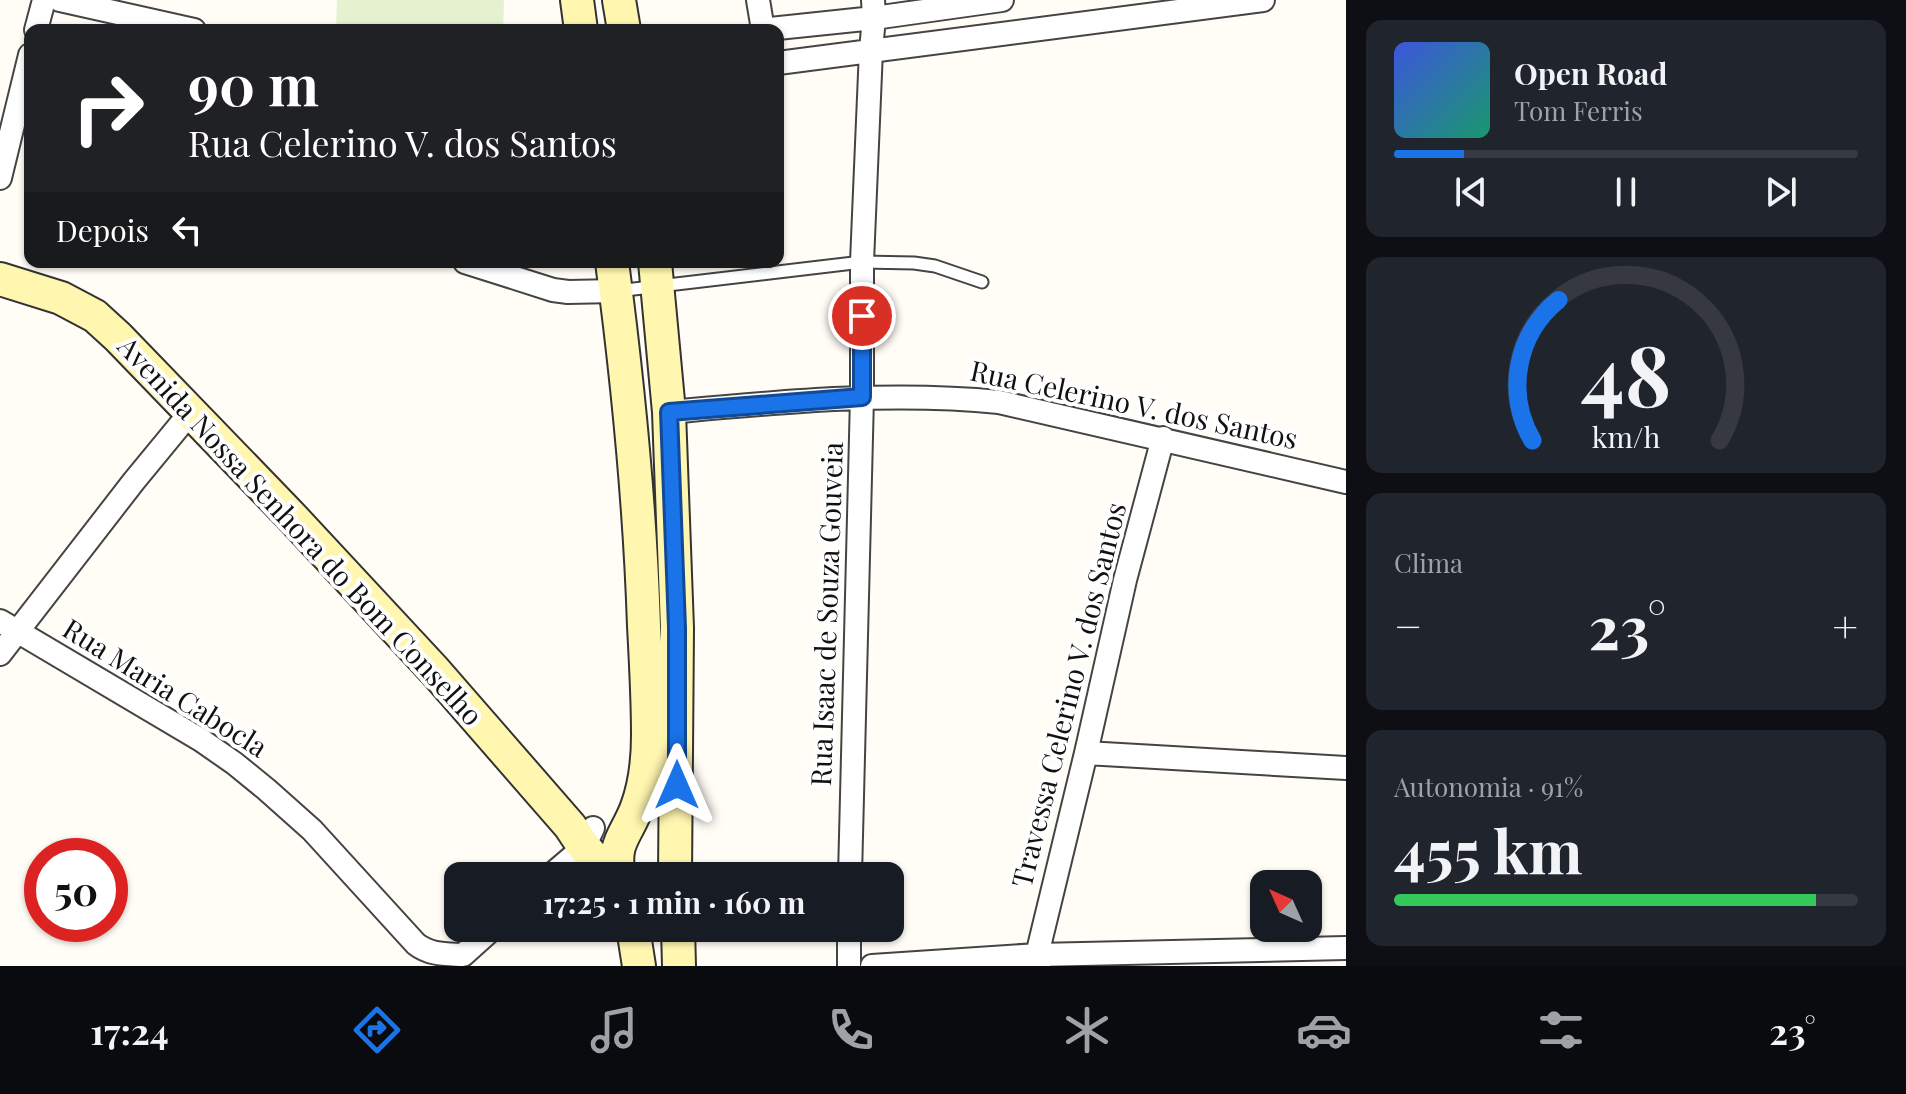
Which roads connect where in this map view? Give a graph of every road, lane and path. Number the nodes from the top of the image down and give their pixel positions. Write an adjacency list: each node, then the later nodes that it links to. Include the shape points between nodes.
1 (44, 0): 9 (street)
2 (60, 0): 10 (street)
3 (577, 0): 11 (main road)
4 (619, 0): 12 (main road)
5 (758, 0): 13 (street)
6 (1002, 0): 8 (street)
7 (1263, 0): 15 (street)
8 (873, 9): 14 (street); 15 (street, Rua Isaac de Souza Gouveia)
9 (38, 24)
10 (167, 24)
11 (580, 24)
12 (623, 24)
13 (761, 24)
14 (784, 26)
15 (871, 50): 16 (street); 20 (street, Rua Isaac de Souza Gouveia)
16 (784, 62)
17 (24, 79): 18 (street)
18 (15, 114): 19 (street)
19 (0, 178)
20 (862, 262): 21 (lane); 27 (lane, via 935,266); 28 (street, Rua Isaac de Souza Gouveia)
21 (784, 267)
22 (484, 268): 25 (street, via 568,292)
23 (760, 268): 24 (lane)
24 (657, 274): 25 (lane); 29 (main road)
25 (614, 277): 37 (main road, via 641,529 648,738 637,810)
26 (0, 279): 30 (main road, Avenida Nossa Senhora do Bom Conselho, via 61,298 95,316)
27 (982, 282)
28 (862, 397): 29 (street, Rua Celerino V. dos Santos); 31 (street, Rua Celerino V. dos Santos, via 999,402); 43 (street, Rua Isaac de Souza Gouveia)
29 (669, 412): 42 (main road, via 677,628)
30 (190, 413): 33 (street); 38 (main road, Avenida Nossa Senhora do Bom Conselho)
31 (1163, 438): 32 (street, Rua Celerino V. dos Santos); 35 (street, Travessa Celerino V. dos Santos)
32 (1346, 482)
33 (9, 626): 34 (street); 49 (street, Rua Maria Cabocla, via 234,763 312,830 416,944)
34 (0, 654)
35 (1086, 753): 36 (street); 50 (street, Travessa Celerino V. dos Santos)
36 (1346, 768)
37 (625, 831): 38 (main road); 41 (main road); 42 (main road, via 650,837)
38 (582, 834): 39 (street); 40 (main road, Avenida Nossa Senhora do Bom Conselho)
39 (561, 862)
40 (601, 862)
41 (617, 862)
42 (676, 862)
43 (850, 862)
44 (480, 942): 49 (street)
45 (635, 942): 51 (main road)
46 (678, 942): 52 (main road)
47 (849, 942): 53 (street)
48 (1346, 948): 50 (street)
49 (463, 960)
50 (1038, 960): 54 (street)
51 (639, 966)
52 (679, 966)
53 (849, 966)
54 (872, 966)

